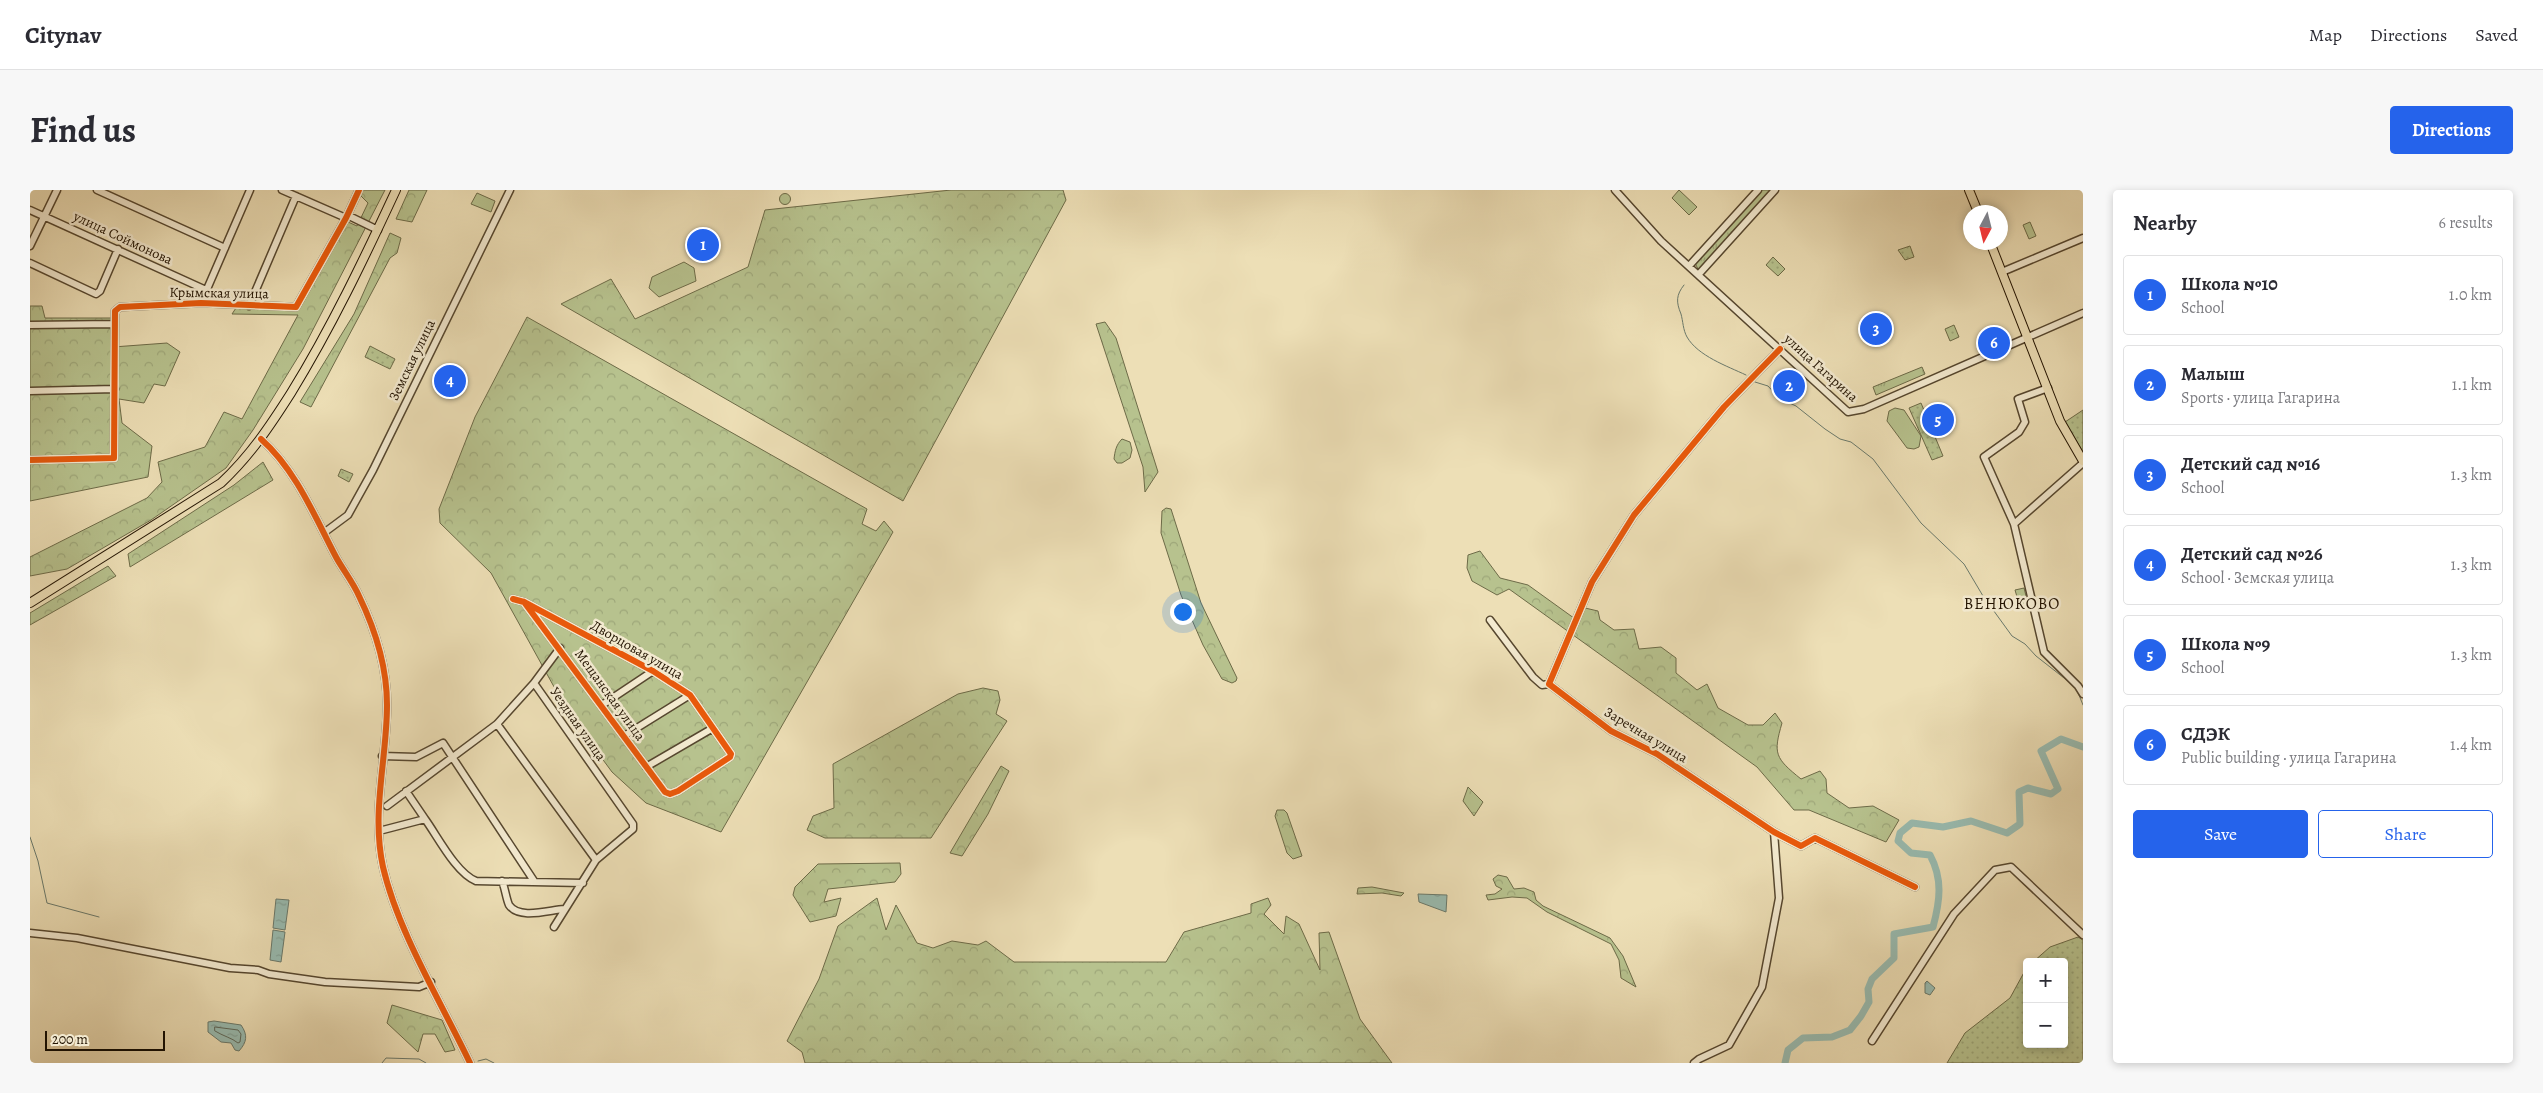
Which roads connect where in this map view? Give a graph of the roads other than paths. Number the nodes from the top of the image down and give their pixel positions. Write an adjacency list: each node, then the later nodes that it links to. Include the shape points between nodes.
1 (57, 190): 15 (street)
2 (96, 190): 20 (street)
3 (250, 190): 20 (street)
4 (282, 190): 12 (street)
5 (359, 190): 16 (street, Крымская улица)
6 (396, 190): 17 (main road)
7 (510, 190): 42 (street, Земская улица, via 348,515)
8 (1615, 190): 24 (street, улица Гагарина, via 1661,241)
9 (1758, 190): 24 (street)
10 (1775, 190): 26 (street)
11 (1969, 190): 13 (main road)
12 (296, 196): 16 (street); 29 (street)
13 (1975, 205)
14 (30, 210): 15 (street, улица Соймонова)
15 (45, 216): 19 (street); 21 (street, улица Соймонова)
16 (346, 217): 17 (street); 29 (street, Крымская улица, via 296,307)
17 (378, 230): 38 (main road, via 338,311)
18 (2083, 238): 25 (street)
19 (30, 246)
20 (225, 248): 27 (street)
21 (118, 249): 23 (street, via 100,292 96,294); 27 (street, улица Соймонова)
22 (1993, 250): 25 (main road)
23 (30, 263)
24 (1689, 266): 26 (street, улица Гагарина)
25 (2002, 272): 33 (main road)
26 (1700, 274): 34 (street, улица Гагарина)
27 (206, 290): 28 (street)
28 (201, 303): 29 (street, Крымская улица); 31 (street, Крымская улица, via 120,307 115,311)
29 (249, 306)
30 (2083, 313): 33 (street, улица Гагарина)
31 (114, 324): 32 (street); 36 (street)
32 (30, 325)
33 (2027, 338): 34 (street, улица Гагарина, via 1855,412 1848,412); 35 (main road)
34 (1780, 349): 50 (street, via 1724,407 1634,515 1592,582)
35 (2048, 388): 40 (main road, via 2060,421); 41 (street, via 2018,399 2025,422 2019,432 1984,457)
36 (114, 389): 37 (street); 39 (street, via 112,459)
37 (30, 392)
38 (261, 440): 42 (street, via 276,452); 45 (main road, via 244,462 221,483)
39 (30, 460)
40 (2083, 462): 41 (street)
41 (2014, 524): 51 (street, via 2044,652)
42 (325, 532): 57 (street, via 359,594 384,668 387,703)
43 (513, 599): 44 (street, Дворцовая улица)
44 (524, 602): 47 (street, Мещанская улица); 48 (street, Дворцовая улица)
45 (30, 603)
46 (1490, 620): 50 (street, Заречная улица, via 1533,677 1542,685)
47 (560, 648): 49 (street); 53 (street, Мещанская улица)
48 (653, 671): 52 (street, Дворцовая улица); 53 (street)
49 (534, 684): 54 (street, Уездная улица); 66 (street, Уездная улица, via 633,824 634,829)
50 (1549, 684): 65 (street, Заречная улица, via 1611,731 1657,754)
51 (2083, 694)
52 (690, 695): 55 (street, Дворцовая улица); 56 (street)
53 (602, 705): 56 (street, Мещанская улица)
54 (497, 724): 58 (street, Уездная улица); 66 (street)
55 (712, 728): 59 (street); 60 (street, Дворцовая улица, via 728,749 730,757)
56 (624, 736): 59 (street, Мещанская улица)
57 (382, 756): 58 (street, via 416,757 443,743); 64 (street)
58 (452, 757): 61 (street, Уездная улица); 68 (street)
59 (646, 766): 60 (street, Мещанская улица, via 665,792)
60 (678, 791)
61 (406, 792): 62 (street, Уездная улица); 63 (street)
62 (387, 806)
63 (425, 819): 64 (street); 67 (street, via 466,877 476,881)
64 (379, 831): 75 (street, via 391,897)
65 (1774, 832): 70 (street, Заречная улица, via 1801,846 1815,838); 78 (street, via 1780,898 1762,986 1729,1045)
66 (596, 860): 69 (street)
67 (502, 881): 68 (street); 71 (street, via 510,905 516,911 529,913)
68 (534, 881): 69 (street)
69 (583, 883): 71 (street)
70 (1915, 887)
71 (564, 909): 72 (street)
72 (554, 927)
73 (30, 933): 75 (street, via 77,938 230,968 326,982 420,987)
74 (2083, 935): 76 (street, via 2011,867 1995,870 1954,914)
75 (431, 982): 77 (street)
76 (1872, 1042)
77 (470, 1063)
78 (1694, 1063)

